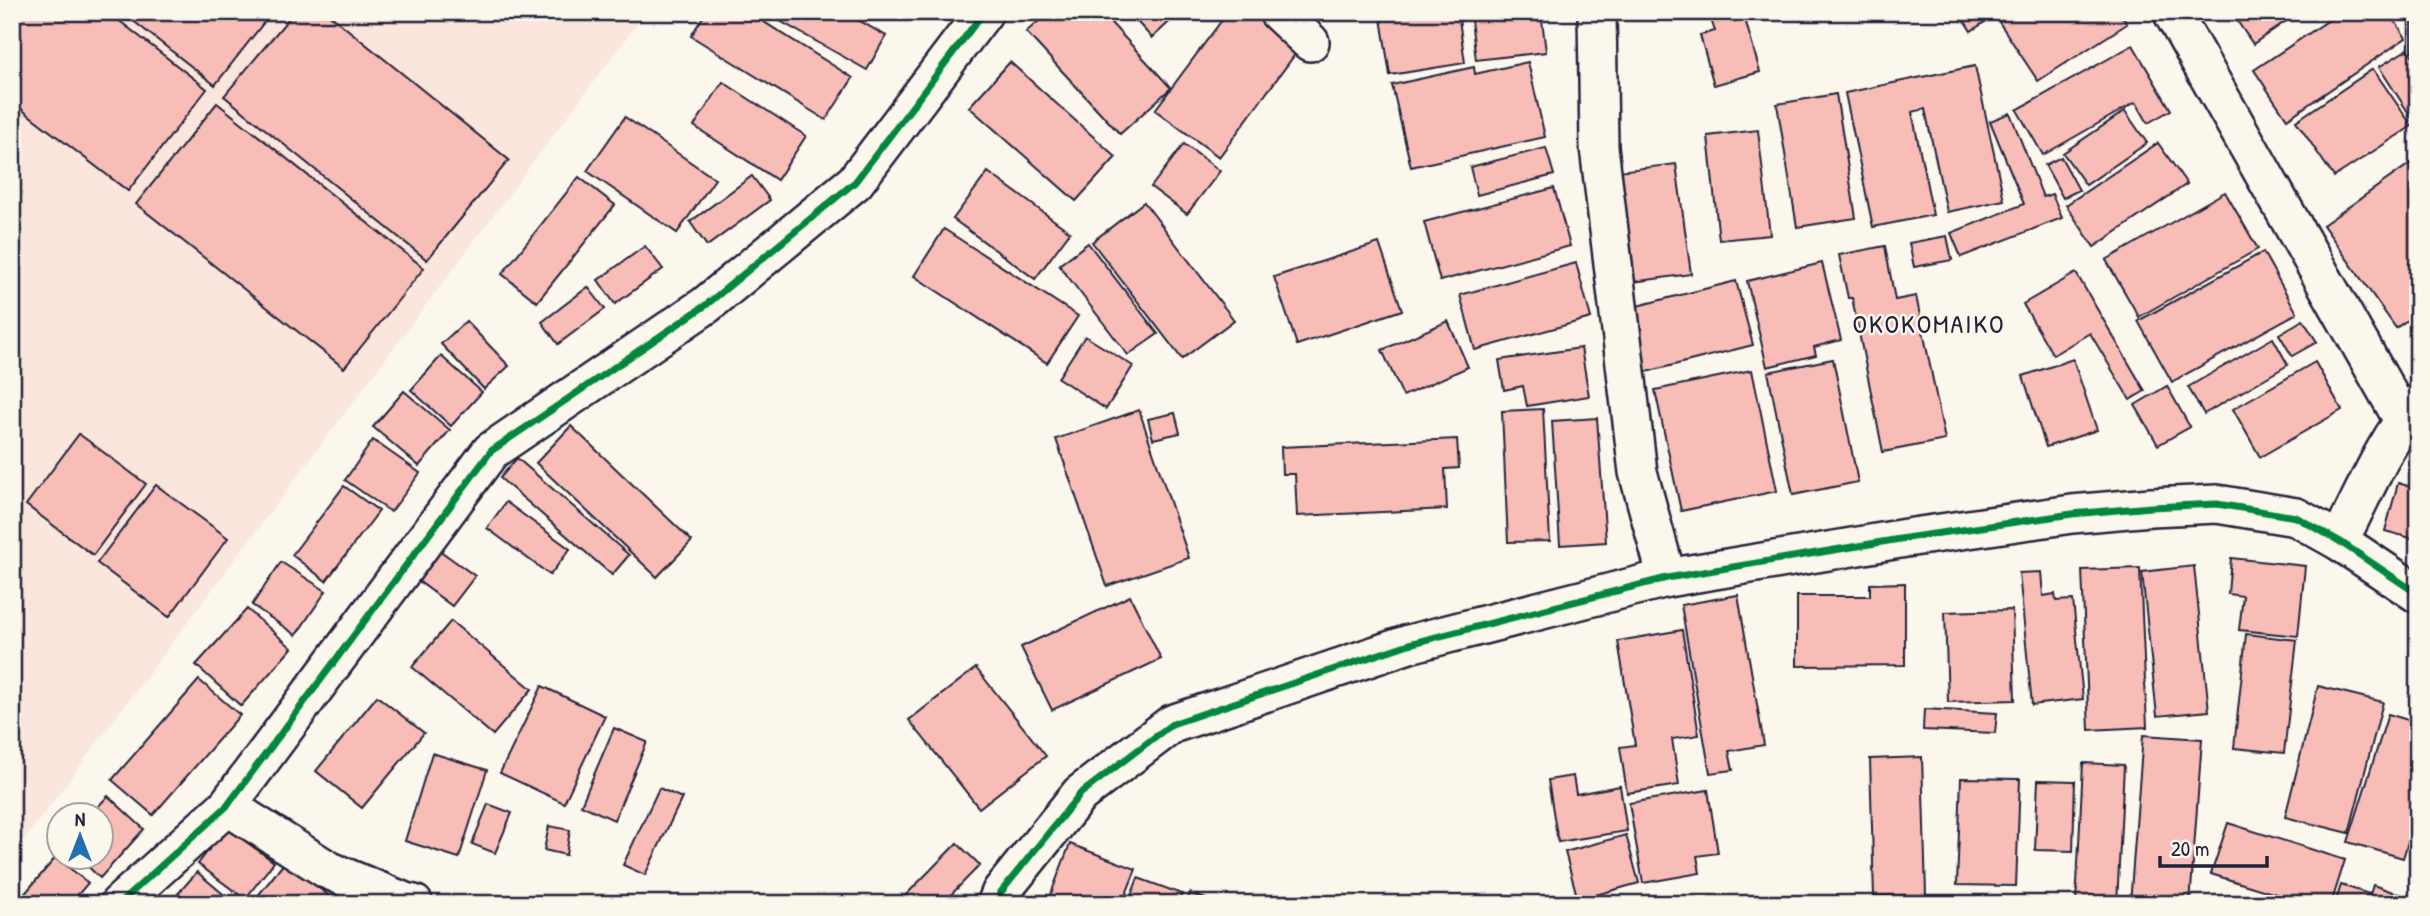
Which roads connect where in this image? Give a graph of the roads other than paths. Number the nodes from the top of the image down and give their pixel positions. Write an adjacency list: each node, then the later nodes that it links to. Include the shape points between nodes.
1 (984, 12): 10 (street, via 855,182 706,305 491,452)
2 (1278, 12): 5 (street)
3 (1597, 12): 8 (street, via 1599,147 1638,472)
4 (2172, 12): 6 (street)
5 (1310, 42)
6 (2411, 412): 7 (street, via 2385,449)
7 (2340, 541): 8 (street, via 2296,517 2217,504 2151,506 1906,538); 9 (street)
8 (1667, 578): 13 (street, via 1409,644 1172,724 1080,794 1000,892)
9 (2418, 594)
10 (227, 806): 11 (street); 12 (street, via 328,870)
11 (118, 904)
12 (414, 904)
13 (996, 904)

